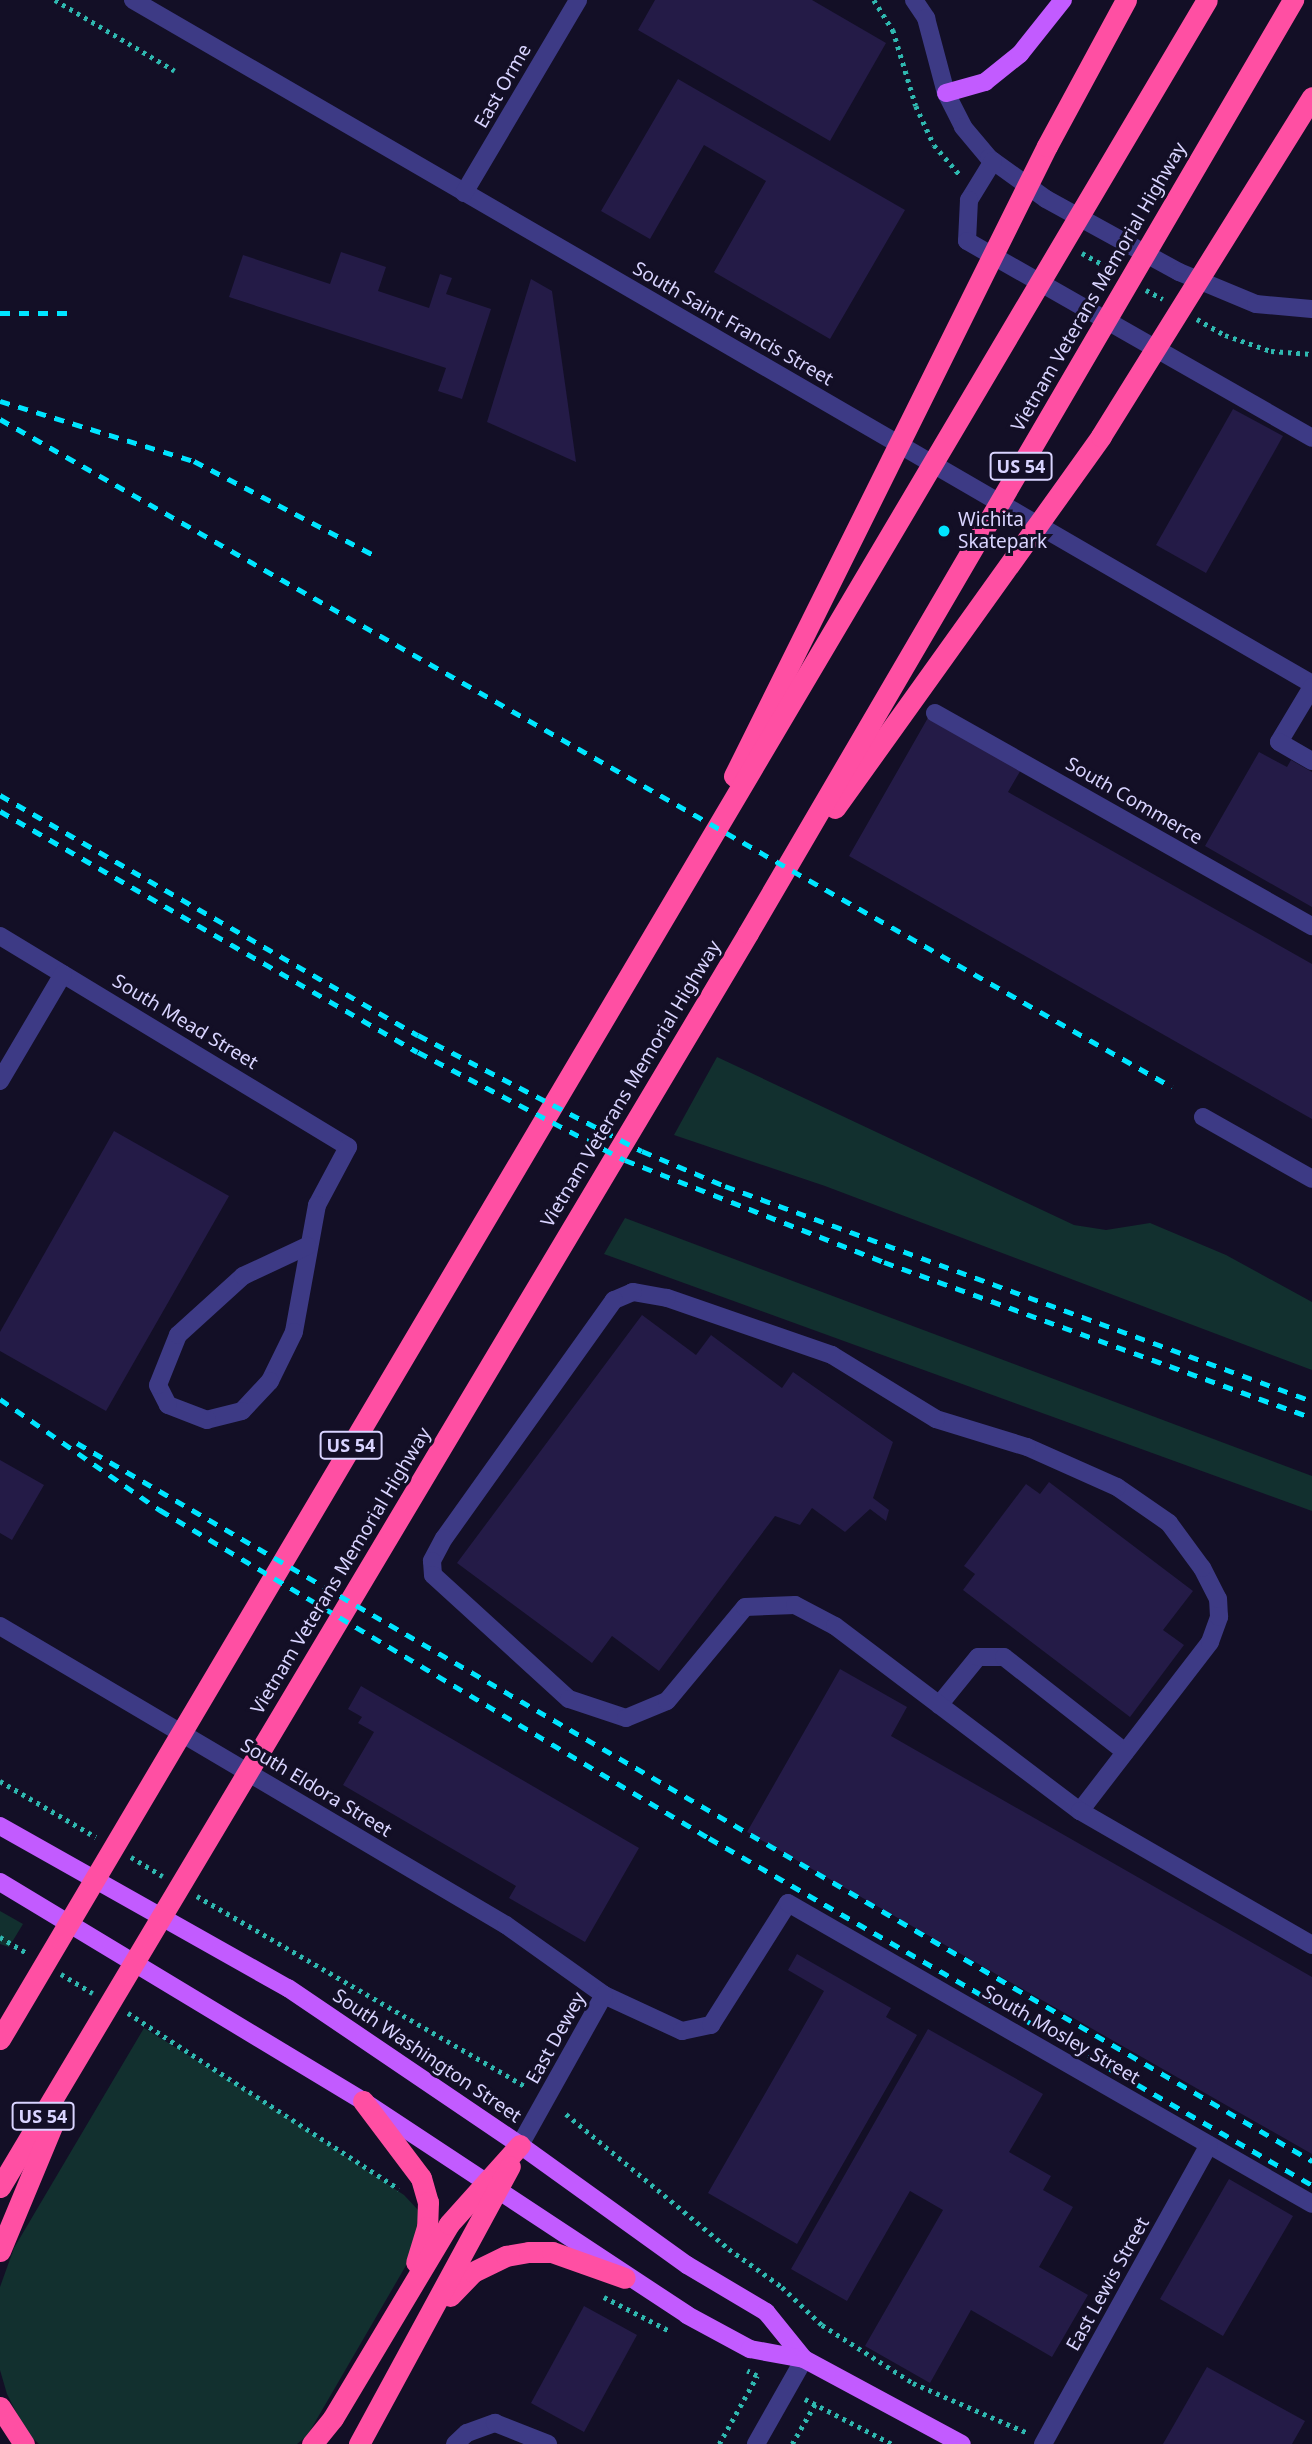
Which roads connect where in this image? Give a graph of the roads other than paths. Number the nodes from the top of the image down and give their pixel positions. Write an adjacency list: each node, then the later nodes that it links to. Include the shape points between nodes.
1 (133, 0): 11 (street, South Saint Francis Street)
2 (578, 0): 11 (street, East Orme)
3 (914, 0): 8 (street, via 926,18)
4 (1063, 0): 8 (main road, via 1020,54 994,75)
5 (1126, 0): 17 (highway, via 1047,146 787,661)
6 (1207, 0): 17 (highway, US 54)
7 (1293, 0): 19 (highway, Vietnam Veterans Memorial Highway / US 54)
8 (946, 93): 10 (street, via 963,127)
9 (1312, 97): 19 (highway, via 1101,436)
10 (993, 161): 12 (street, via 1046,199 1179,272 1256,304); 13 (street, via 969,200 967,241)
11 (464, 193): 14 (street, South Saint Francis Street)
12 (1312, 309)
13 (1312, 438)
14 (1312, 686): 16 (street, via 1279,742)
15 (935, 713): 18 (street, South Commerce)
16 (1312, 761)
17 (683, 884): 35 (highway, US 54)
18 (1312, 926)
19 (748, 933): 38 (highway, Vietnam Veterans Memorial Highway / US 54)
20 (0, 936): 21 (street, South Mead Street)
21 (64, 974): 22 (street); 25 (street, South Mead Street, via 348,1147 317,1205)
22 (0, 1082)
23 (1203, 1117): 24 (street)
24 (1312, 1179)
25 (307, 1246): 25 (street, via 307,1281 294,1332 270,1381 242,1410 206,1420 168,1405 158,1385 178,1335 243,1276)
26 (0, 1626): 34 (street, South Eldora Street, via 506,1925)
27 (939, 1705): 28 (street, via 978,1657 1004,1657); 28 (street, via 835,1626 795,1605 745,1607 667,1701 626,1718 569,1699 433,1575 432,1561 614,1300 633,1292 667,1298 832,1355 936,1419 1027,1447 1117,1487 1170,1523 1202,1568 1218,1599 1219,1617 1210,1642); 29 (street)
28 (1125, 1752): 29 (street)
29 (1080, 1811): 33 (street)
30 (0, 1826): 40 (main road, South Washington Street, via 288,1988)
31 (0, 1882): 39 (main road, South Washington Street)
32 (788, 1903): 34 (street, East Dewey, via 711,2025 682,2031); 41 (street, South Mosley Street)
33 (1312, 1945)
34 (604, 1995): 40 (street, East Dewey)
35 (19, 2007): 36 (highway); 37 (highway, US 54)
36 (0, 2030)
37 (0, 2039)
38 (86, 2045): 43 (highway, Vietnam Veterans Memorial Highway / US 54); 45 (highway)
39 (363, 2101): 42 (main road, South Washington Street); 47 (highway, via 421,2178 428,2202 427,2227)
40 (520, 2144): 42 (highway); 48 (main road, South Washington Street, via 687,2265 765,2312)
41 (1209, 2145): 44 (street, South Mosley Street); 51 (street, East Lewis Street)
42 (492, 2185): 46 (main road, South Washington Street); 47 (highway, via 449,2224); 49 (highway)
43 (0, 2187)
44 (1312, 2204)
45 (0, 2251)
46 (625, 2278): 48 (main road, South Washington Street, via 750,2349); 49 (highway, via 552,2252 499,2259 455,2289)
47 (407, 2294): 53 (highway)
48 (804, 2359): 57 (street); 58 (main road, South Washington Street)
49 (395, 2380): 54 (highway)
50 (0, 2407): 52 (highway)
51 (1044, 2442)
52 (24, 2444)
53 (313, 2444)
54 (359, 2444)
55 (455, 2444): 56 (street, via 467,2433 495,2423)
56 (548, 2444)
57 (756, 2444)
58 (962, 2444)

